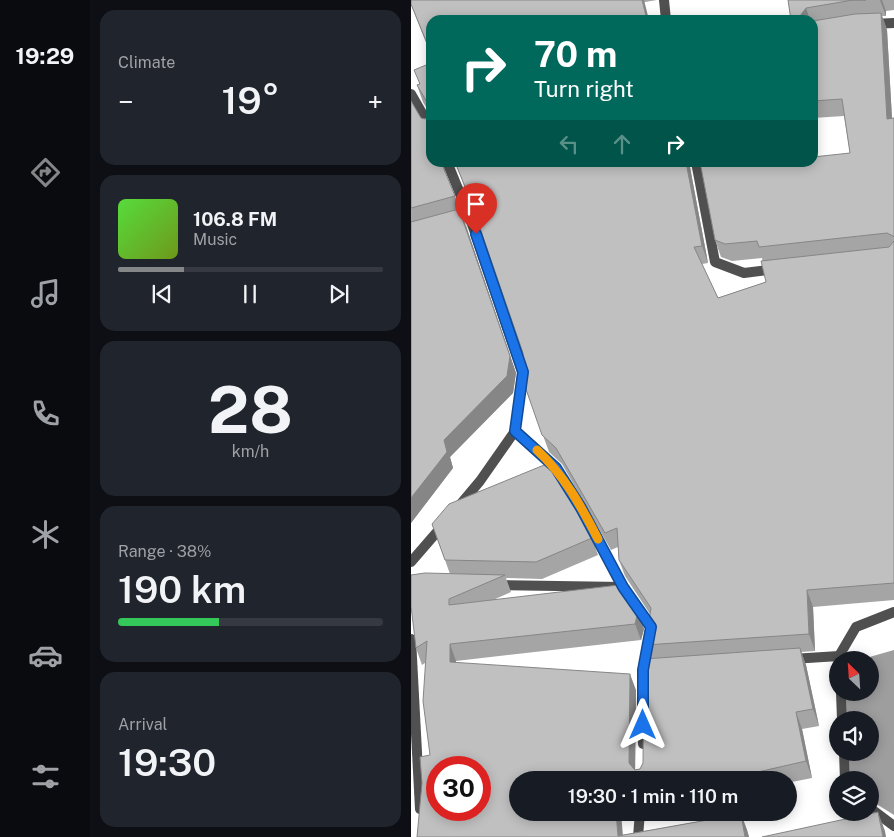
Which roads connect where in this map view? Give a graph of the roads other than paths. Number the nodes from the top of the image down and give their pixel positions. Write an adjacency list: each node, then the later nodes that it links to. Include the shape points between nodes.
1 (664, 0): 2 (street)
2 (666, 15)
3 (860, 24): 4 (street)
4 (894, 24)
5 (411, 94): 6 (street)
6 (426, 120)
7 (449, 167): 10 (street, via 523,372)
8 (696, 167): 9 (street, via 715,262 744,273)
9 (790, 268)
10 (515, 431): 11 (street, via 480,482); 13 (street, via 556,468)
11 (411, 562)
12 (487, 585): 13 (street)
13 (623, 587): 20 (street, via 651,627)
14 (894, 612): 16 (street, via 856,627)
15 (411, 639): 24 (street)
16 (843, 651)
17 (829, 658): 18 (street)
18 (780, 660)
19 (673, 668): 20 (street)
20 (643, 670): 21 (street)
21 (643, 753)
22 (879, 815): 25 (street)
23 (639, 821): 26 (street)
24 (420, 823)
25 (894, 826)
26 (638, 837)

